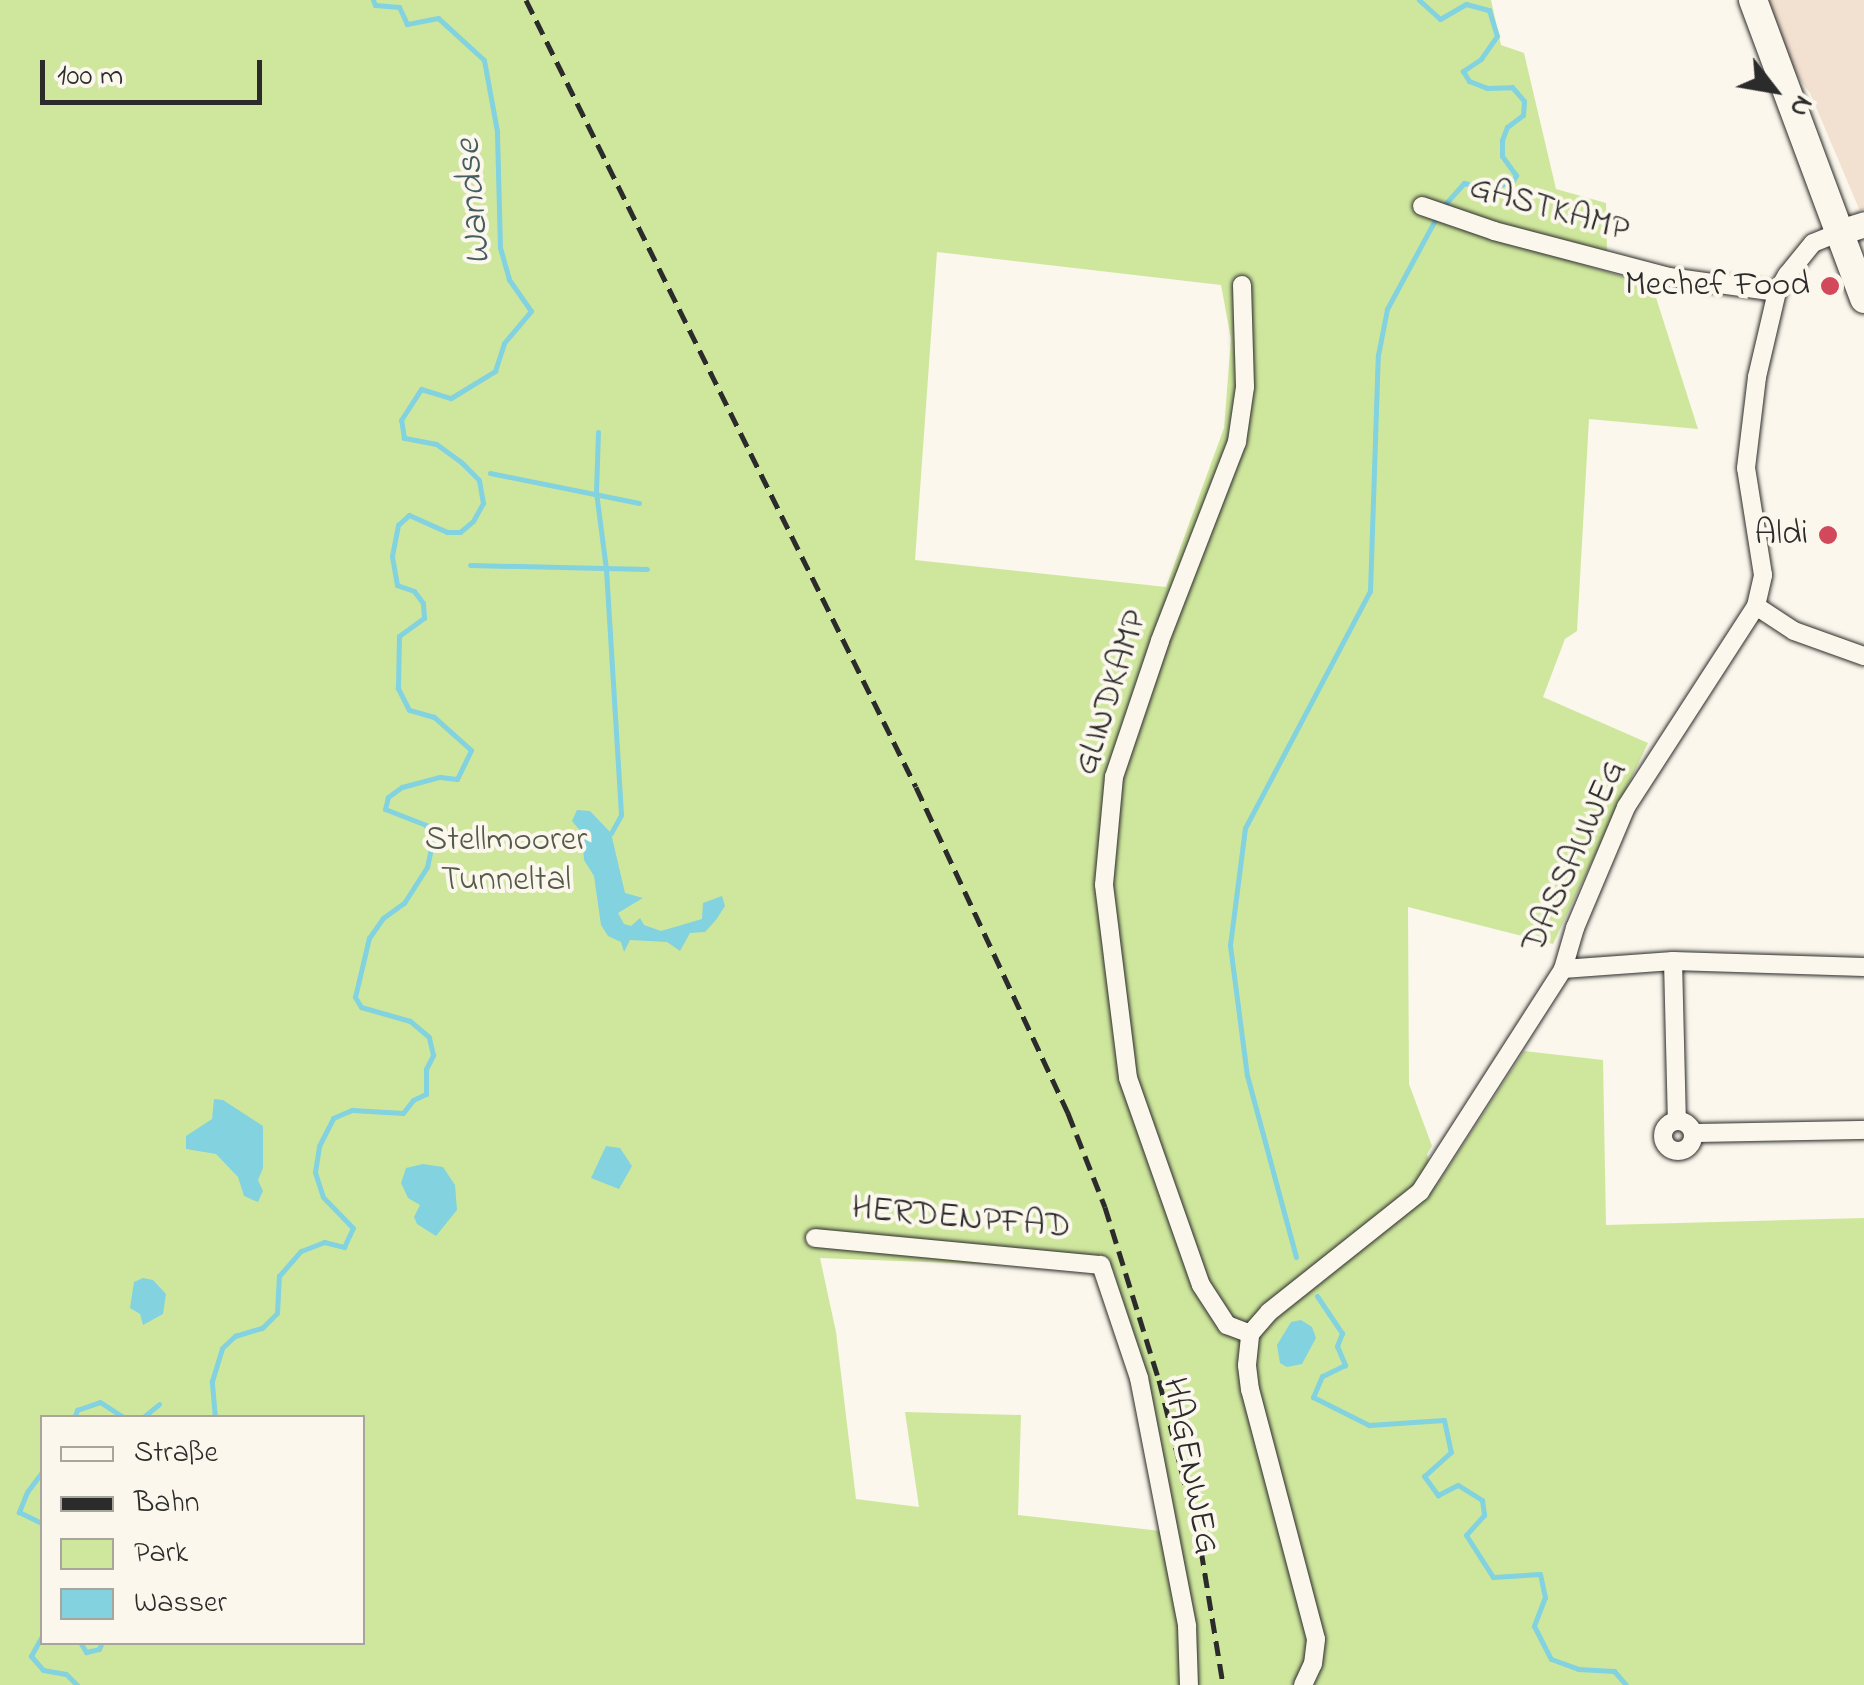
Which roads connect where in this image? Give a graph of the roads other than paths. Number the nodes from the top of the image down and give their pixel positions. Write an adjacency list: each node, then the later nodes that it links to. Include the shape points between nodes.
1 (1754, 0): 3 (main road)
2 (1422, 206): 5 (street, GASTKAMP, via 1670,277)
3 (1852, 228): 5 (street, DASSAUWEG, via 1806,250); 6 (main road)
4 (1242, 285): 15 (street, GLINDKAMP, via 1246,387 1237,442 1114,777 1104,885 1128,1078 1201,1285 1227,1325)
5 (1777, 292): 7 (street, DASSAUWEG, via 1746,468 1763,576)
6 (1864, 299)
7 (1756, 606): 8 (street, via 1794,631); 11 (street, DASSAUWEG, via 1626,807)
8 (1864, 656)
9 (1672, 962): 10 (street); 11 (street); 12 (street, via 1685,1127)
10 (1864, 967)
11 (1564, 969): 15 (street, DASSAUWEG, via 1420,1192)
12 (1864, 1130)
13 (815, 1238): 14 (street, HERDENPFAD)
14 (1101, 1265): 16 (street, HAGENWEG, via 1139,1378 1187,1626)
15 (1250, 1334): 17 (street, via 1250,1390 1316,1639)
16 (1189, 1685)
17 (1304, 1685)

